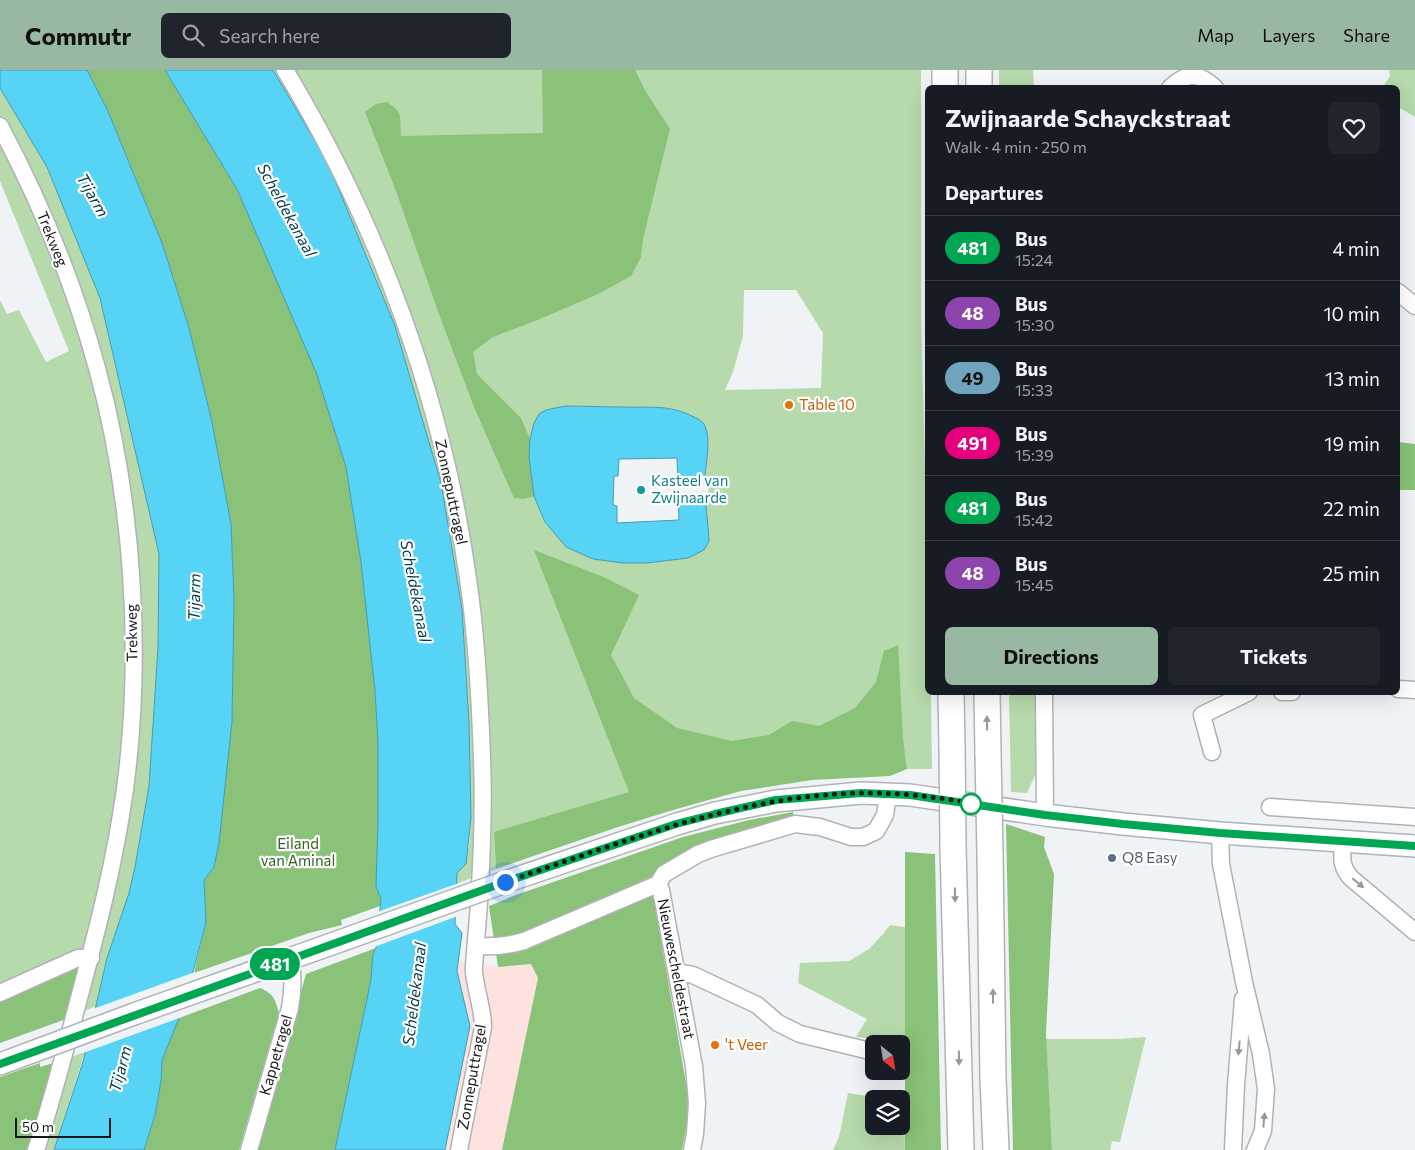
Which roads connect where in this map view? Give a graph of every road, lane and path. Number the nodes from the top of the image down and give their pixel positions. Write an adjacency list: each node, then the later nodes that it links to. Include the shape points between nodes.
1 (285, 70): 27 (street, Zonneputtragel, via 338,163 373,240 418,360 450,480 468,579 480,695 482,847)
2 (945, 70): 6 (highway)
3 (979, 70): 7 (highway)
4 (1177, 81): 5 (street, via 1189,76)
5 (1208, 81)
6 (945, 85)
7 (979, 85)
8 (0, 126): 28 (street, Trekweg, via 50,233 91,347 112,433 126,525 133,637 130,738 116,846)
9 (1400, 294): 10 (street)
10 (1415, 306)
11 (1400, 689): 12 (street)
12 (1415, 690)
13 (951, 695): 39 (highway, one-way to 39, bridge)
14 (987, 695): 40 (highway, one-way to 14, bridge)
15 (1044, 695): 20 (street)
16 (1243, 695): 17 (street, via 1202,715)
17 (1212, 752)
18 (888, 794): 20 (main road); 25 (street, Nieuwescheldestraat, via 885,815 876,831 863,837 795,824 698,854 664,874); 29 (main road, bridge, via 776,800 676,824)
19 (1270, 807): 21 (street)
20 (1045, 815): 22 (main road)
21 (1415, 817)
22 (1220, 833): 23 (main road); 31 (street, via 1221,864)
23 (1343, 841): 24 (main road); 26 (street, one-way to 26, via 1345,871)
24 (1415, 846)
25 (658, 884): 27 (street, via 524,941); 30 (street, Nieuwescheldestraat)
26 (1415, 932)
27 (476, 946): 37 (street, Zonneputtragel, via 474,972 483,1027)
28 (91, 958): 32 (street, via 78,958); 35 (street, Trekweg)
29 (290, 959): 34 (main road, bridge); 36 (street, Kappetragel, via 293,973 290,1008)
30 (676, 974): 33 (street, via 693,975 757,1005 778,1023 800,1034); 38 (street, Nieuwescheldestraat, via 697,1093)
31 (1244, 982): 41 (street, one-way to 41); 42 (street, one-way to 31, via 1263,1131 1266,1088)
32 (0, 993)
33 (865, 1050)
34 (0, 1064)
35 (36, 1150)
36 (250, 1150)
37 (459, 1150)
38 (692, 1150)
39 (961, 1150)
40 (996, 1150)
41 (1233, 1150)
42 (1256, 1150)

